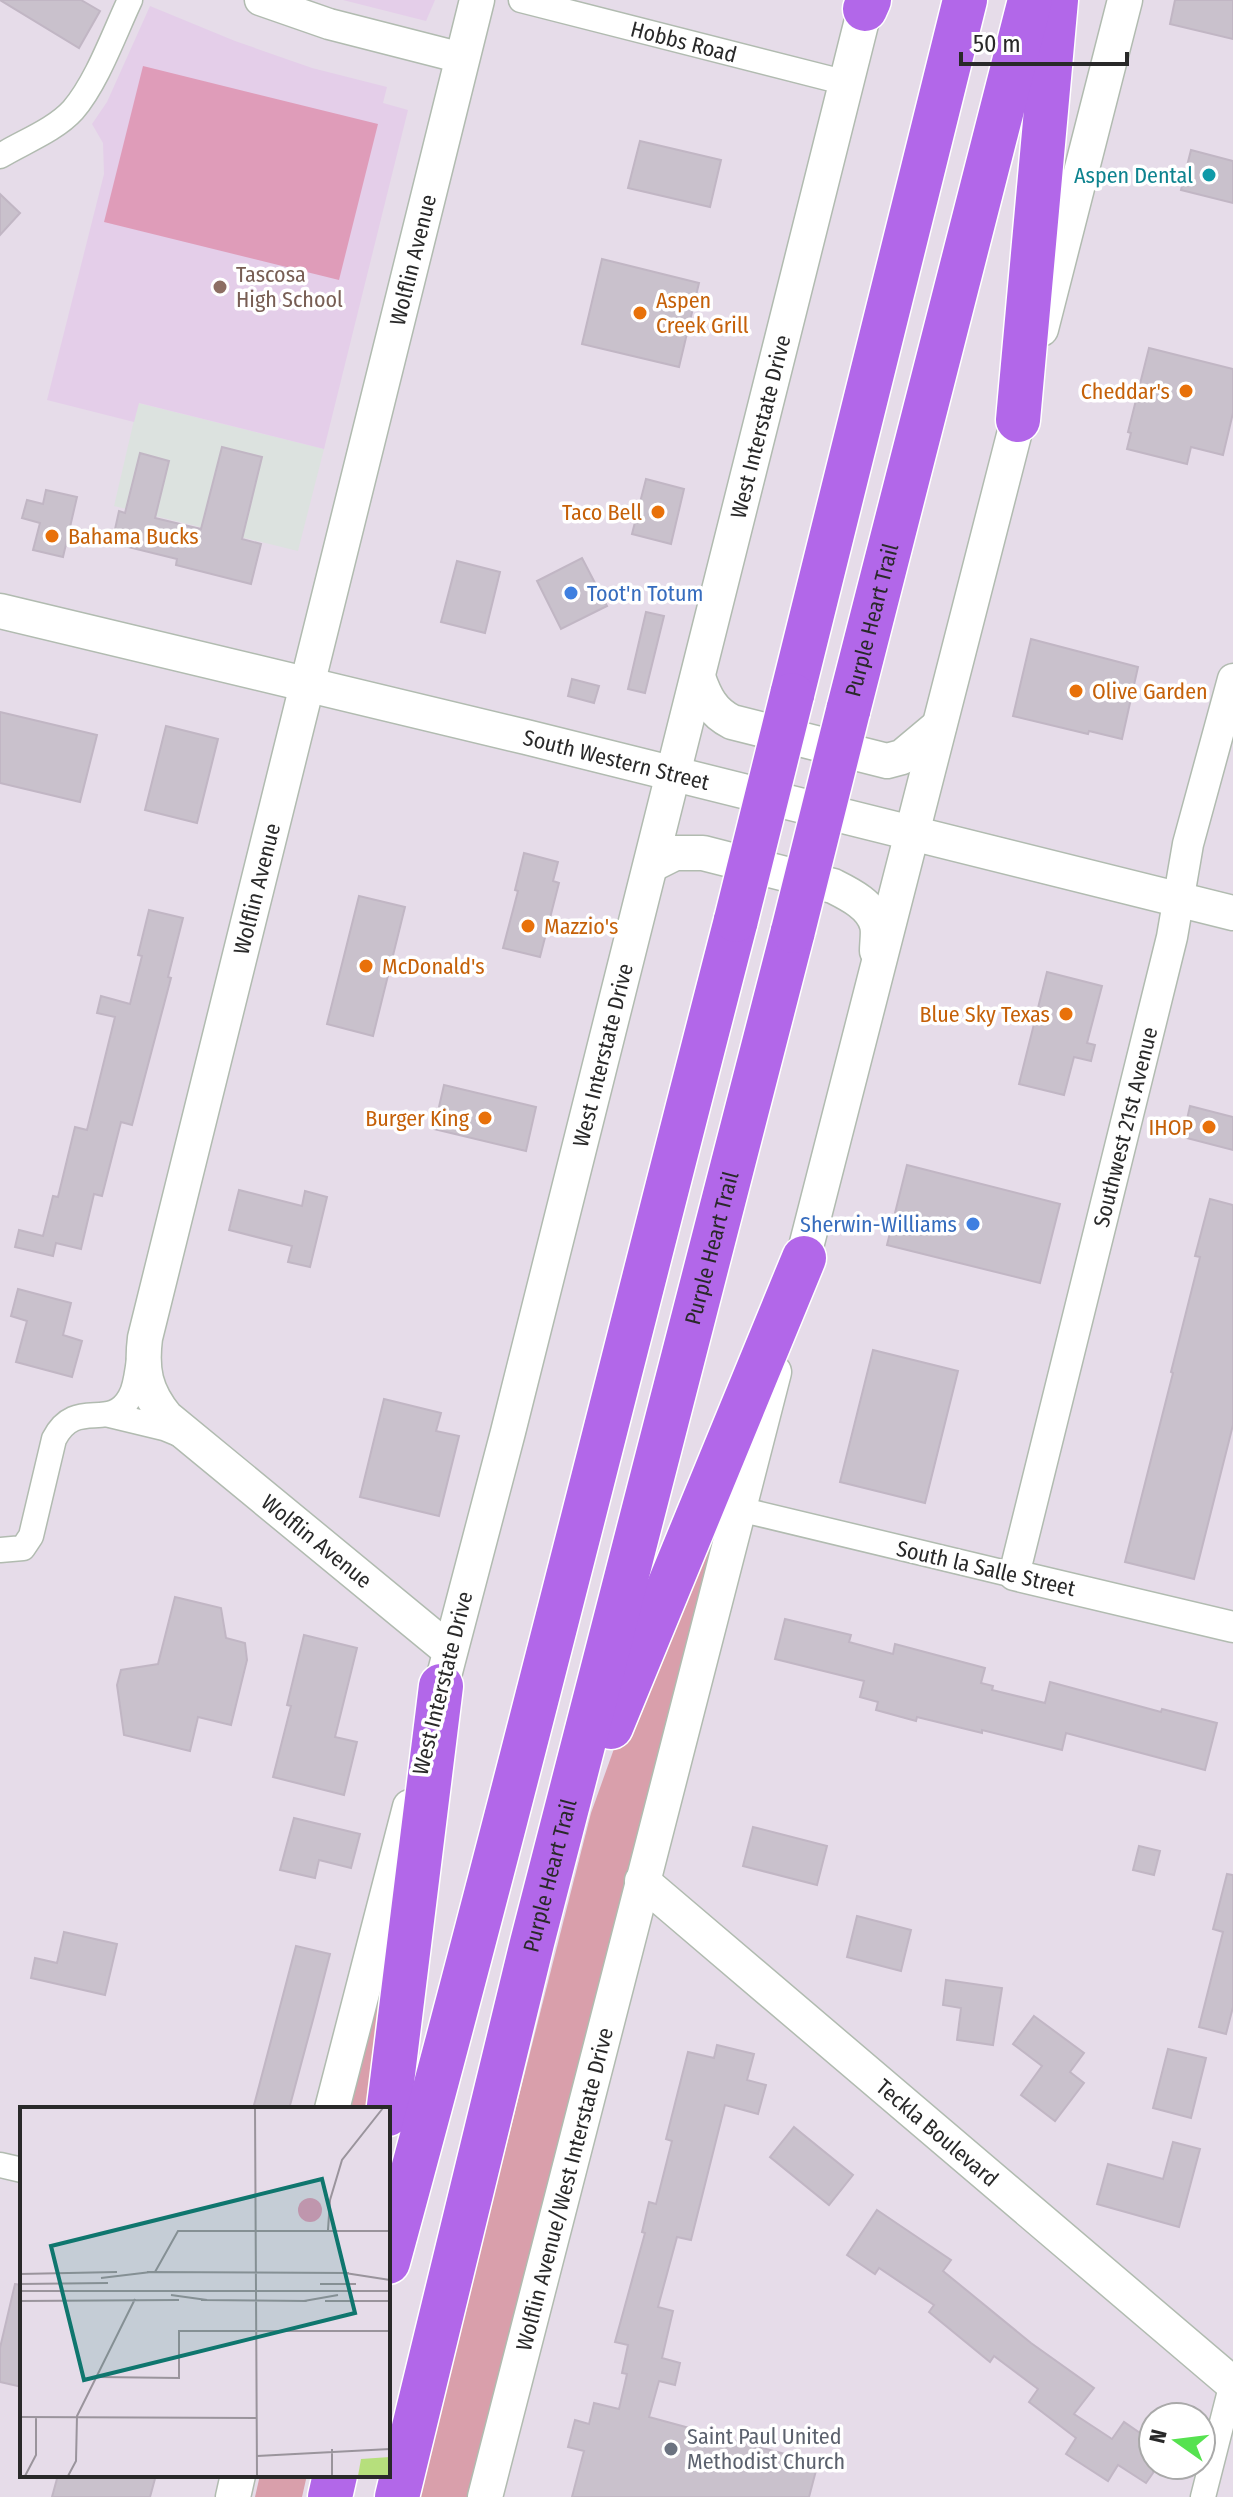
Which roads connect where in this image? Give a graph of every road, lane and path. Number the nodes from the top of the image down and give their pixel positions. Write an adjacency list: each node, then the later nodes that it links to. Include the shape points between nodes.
1 (130, 0): 12 (street, via 73,110)
2 (260, 0): 10 (street, via 329,24)
3 (477, 0): 10 (main road, Wolflin Avenue)
4 (521, 0): 11 (street, Hobbs Road)
5 (965, 0): 40 (highway, bridge, via 470,1965)
6 (1030, 0): 35 (highway, Purple Heart Trail, bridge)
7 (1056, 0): 13 (highway)
8 (1125, 0): 13 (main road)
9 (867, 3): 11 (main road, West Interstate Drive)
10 (462, 58): 17 (main road, Wolflin Avenue)
11 (847, 83): 15 (main road, West Interstate Drive)
12 (0, 156)
13 (1018, 420): 18 (main road)
14 (0, 611): 17 (main road, South Western Street)
15 (698, 677): 18 (main road, via 711,705 732,722 887,761 902,757); 19 (main road, West Interstate Drive)
16 (1233, 679): 22 (street, Southwest 21st Avenue)
17 (308, 685): 19 (main road, South Western Street); 26 (main road, Wolflin Avenue)
18 (939, 726): 20 (main road)
19 (673, 773): 20 (main road, South Western Street); 21 (main road, West Interstate Drive)
20 (912, 834): 22 (main road, South Western Street); 24 (main road)
21 (651, 865): 24 (main road, via 675,853 703,853 833,886 870,911 877,924); 33 (main road, West Interstate Drive)
22 (1178, 899): 23 (main road, South Western Street); 31 (street, Southwest 21st Avenue)
23 (1233, 913)
24 (877, 972): 25 (main road)
25 (804, 1258): 29 (main road); 35 (highway, via 613,1722)
26 (145, 1338): 27 (street, via 130,1396); 28 (main road, Wolflin Avenue, via 144,1381 152,1399)
27 (110, 1415): 28 (street, via 164,1428); 30 (street, via 76,1416 59,1429 31,1536 23,1548)
28 (199, 1445): 33 (main road, Wolflin Avenue)
29 (739, 1509): 31 (street, South la Salle Street); 34 (main road)
30 (0, 1550)
31 (1014, 1575): 32 (street, South la Salle Street)
32 (1233, 1627)
33 (445, 1668): 36 (main road, West Interstate Drive); 37 (highway)
34 (642, 1881): 41 (main road, Teckla Boulevard); 47 (main road, Wolflin Avenue/West Interstate Drive)
35 (532, 1943): 46 (highway, Purple Heart Trail)
36 (333, 2107)
37 (389, 2107)
38 (0, 2165): 39 (street)
39 (20, 2170)
40 (390, 2255)
41 (1233, 2383): 48 (street)
42 (238, 2477): 44 (main road)
43 (335, 2477): 45 (highway)
44 (233, 2497)
45 (330, 2497)
46 (397, 2497)
47 (485, 2497)
48 (1203, 2497)

